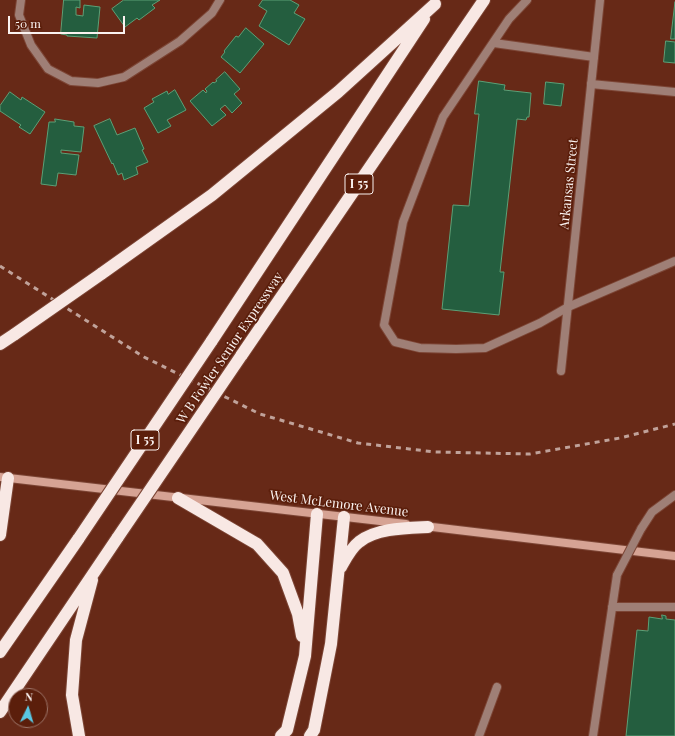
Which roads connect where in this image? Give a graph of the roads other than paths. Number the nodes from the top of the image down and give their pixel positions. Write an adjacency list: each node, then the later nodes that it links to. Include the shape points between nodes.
1 (21, 0): 2 (street, via 20,15 30,45 48,69 71,81 98,83 124,77 180,41 212,13)
2 (220, 0)
3 (484, 0): 23 (highway, W B Fowler Senior Expressway / I 55, bridge)
4 (527, 0): 7 (street, via 509,19)
5 (600, 0): 8 (street, Arkansas Street)
6 (436, 2): 13 (highway, bridge, via 338,92 212,195); 27 (highway, W B Fowler Senior Expressway / I 55, bridge)
7 (494, 43): 8 (street); 12 (street, via 440,124 403,222 384,325 395,342 420,348 485,348)
8 (594, 57): 9 (street, Arkansas Street)
9 (591, 84): 10 (street); 12 (street, Arkansas Street)
10 (675, 92)
11 (675, 261): 12 (street)
12 (568, 307): 14 (street, Arkansas Street)
13 (0, 344)
14 (561, 371)
15 (4, 478): 17 (main road, West McLemore Avenue); 21 (highway)
16 (675, 495): 25 (street, bridge, via 652,512 640,529 617,575)
17 (178, 498): 18 (main road, West McLemore Avenue); 28 (highway, via 257,544 283,573 298,614)
18 (317, 514): 19 (main road, West McLemore Avenue); 28 (highway)
19 (344, 517): 20 (main road, West McLemore Avenue); 24 (highway)
20 (428, 527): 22 (main road, West McLemore Avenue); 24 (highway, via 400,528 360,541 348,554)
21 (0, 534)
22 (675, 556)
23 (95, 570): 30 (highway, W B Fowler Senior Expressway / I 55); 31 (highway, via 76,640 72,695)
24 (339, 572): 33 (highway, via 331,644 314,730)
25 (612, 607): 26 (street); 35 (street)
26 (675, 607)
27 (0, 652)
28 (304, 656): 32 (highway, via 287,730)
29 (497, 687): 34 (street)
30 (0, 712)
31 (79, 736)
32 (281, 736)
33 (310, 736)
34 (479, 736)
35 (593, 736)

